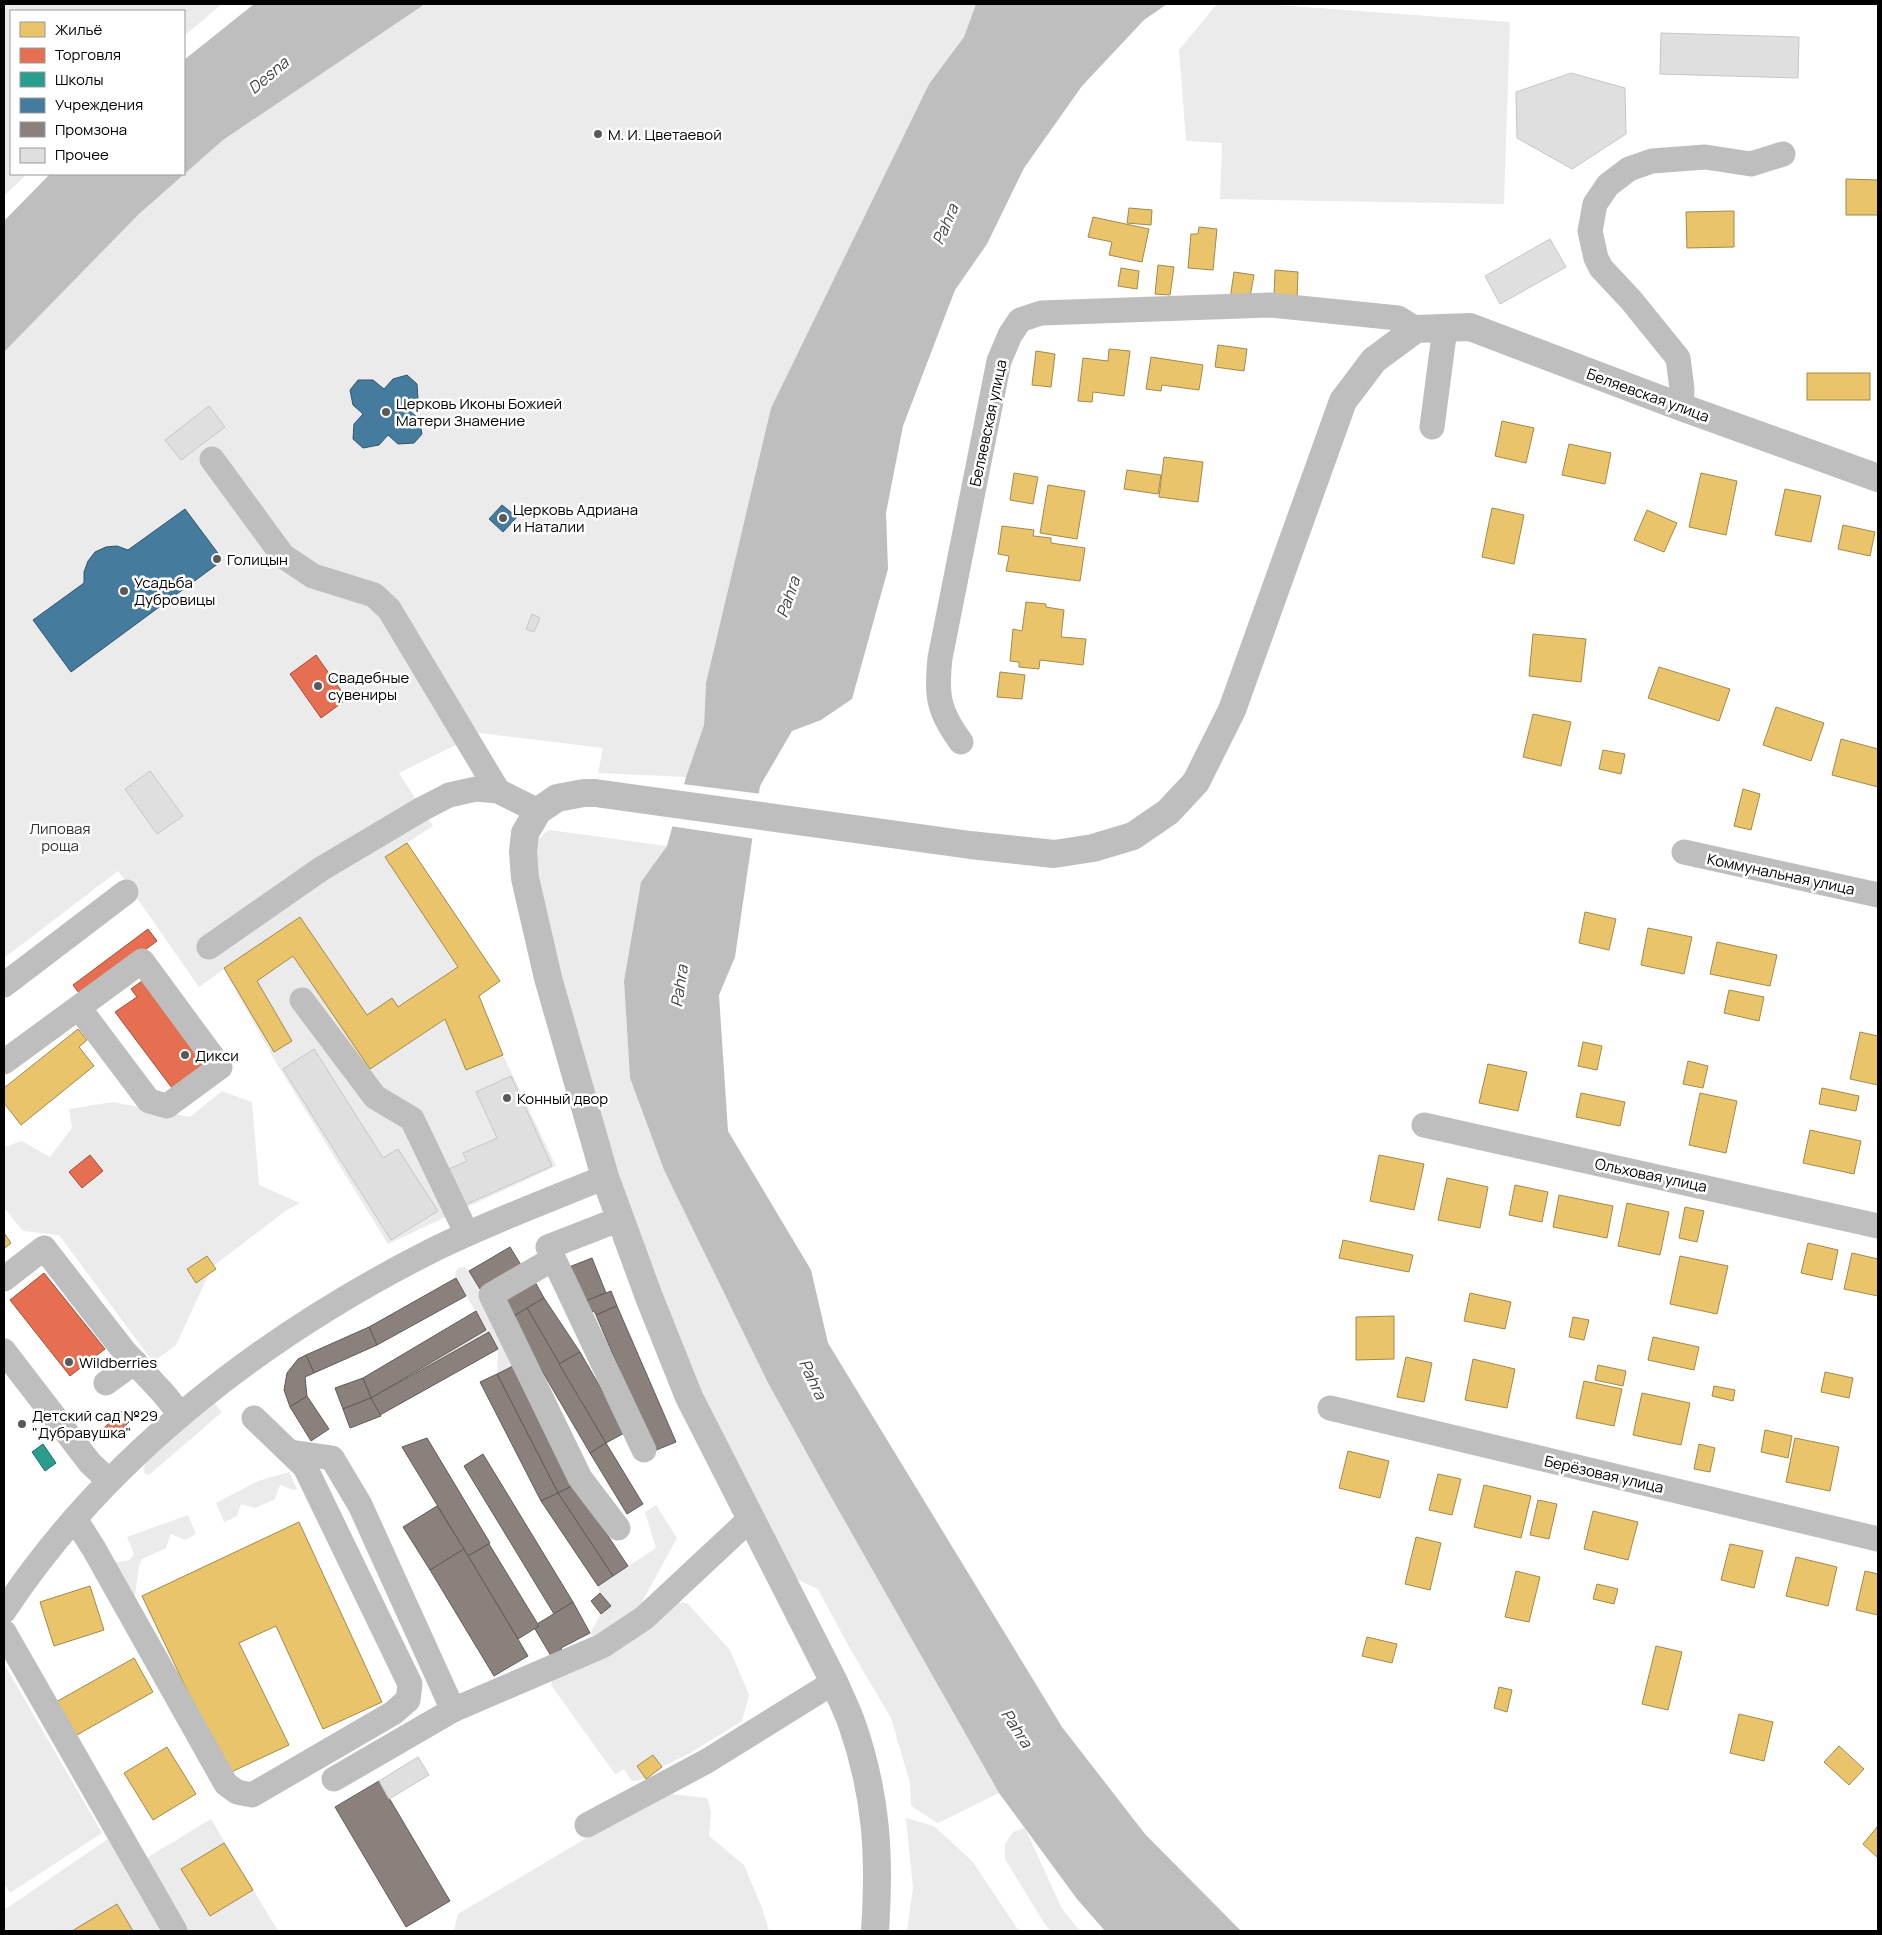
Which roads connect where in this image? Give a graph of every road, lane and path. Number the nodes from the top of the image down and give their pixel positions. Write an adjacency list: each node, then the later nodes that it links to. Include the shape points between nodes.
1 (1783, 154): 4 (street, via 1751,164 1705,156 1652,161 1629,168 1608,185 1595,204 1590,231 1596,258 1678,358)
2 (1445, 328): 3 (main road, Беляевская улица); 4 (main road, Беляевская улица, via 1470,328); 5 (street)
3 (1416, 329): 8 (street, Беляевская улица, via 1398,318 1270,306 1041,313 1020,320 999,361 940,658 938,696 950,727); 10 (main road, via 1374,360 1343,401 1232,710 1196,782 1168,812 1132,836 1093,848 1054,854 594,793 557,798)
4 (1681, 407): 7 (main road, Беляевская улица)
5 (1432, 427)
6 (212, 459): 9 (street, via 283,556 313,576 374,595 389,609)
7 (1878, 478)
8 (961, 742)
9 (498, 791): 10 (street); 14 (street, via 476,789 449,795 422,809 321,869)
10 (538, 811): 20 (main road, via 525,833 525,878 548,978)
11 (1684, 852): 13 (street, Коммунальная улица)
12 (126, 892): 15 (street)
13 (1878, 895)
14 (209, 947)
15 (4, 985)
16 (302, 1000): 23 (street, via 375,1097 412,1119)
17 (79, 1008): 17 (street, via 142,961 220,1067 167,1106 149,1101); 18 (street)
18 (4, 1062)
19 (1424, 1125): 22 (street, Ольховая улица)
20 (605, 1177): 21 (main road); 23 (street)
21 (620, 1219): 24 (street, via 548,1247); 36 (main road)
22 (1878, 1226)
23 (467, 1234): 30 (street, via 327,1308)
24 (553, 1259): 32 (street); 37 (street, via 492,1295 580,1478)
25 (4, 1279): 27 (street, via 44,1248)
26 (4, 1350): 34 (street, via 13,1377)
27 (135, 1362): 28 (street); 30 (street)
28 (106, 1383)
29 (1330, 1408): 38 (street, Берёзовая улица)
30 (181, 1416): 34 (street)
31 (254, 1418): 33 (street)
32 (644, 1450)
33 (297, 1460): 35 (street, via 410,1684 408,1700 393,1713 252,1795 237,1792 226,1784); 43 (street, via 332,1458 360,1505)
34 (109, 1482): 35 (street)
35 (75, 1519): 40 (street, via 27,1576)
36 (742, 1527): 39 (street); 42 (main road); 43 (street, via 644,1618 602,1646)
37 (618, 1528)
38 (1878, 1539)
39 (727, 1563)
40 (4, 1611)
41 (4, 1632): 46 (street)
42 (834, 1682): 45 (street, via 707,1761); 47 (main road, via 852,1722 872,1802 877,1840)
43 (453, 1710): 44 (street)
44 (334, 1779)
45 (587, 1824)
46 (175, 1931)
47 (875, 1931)

